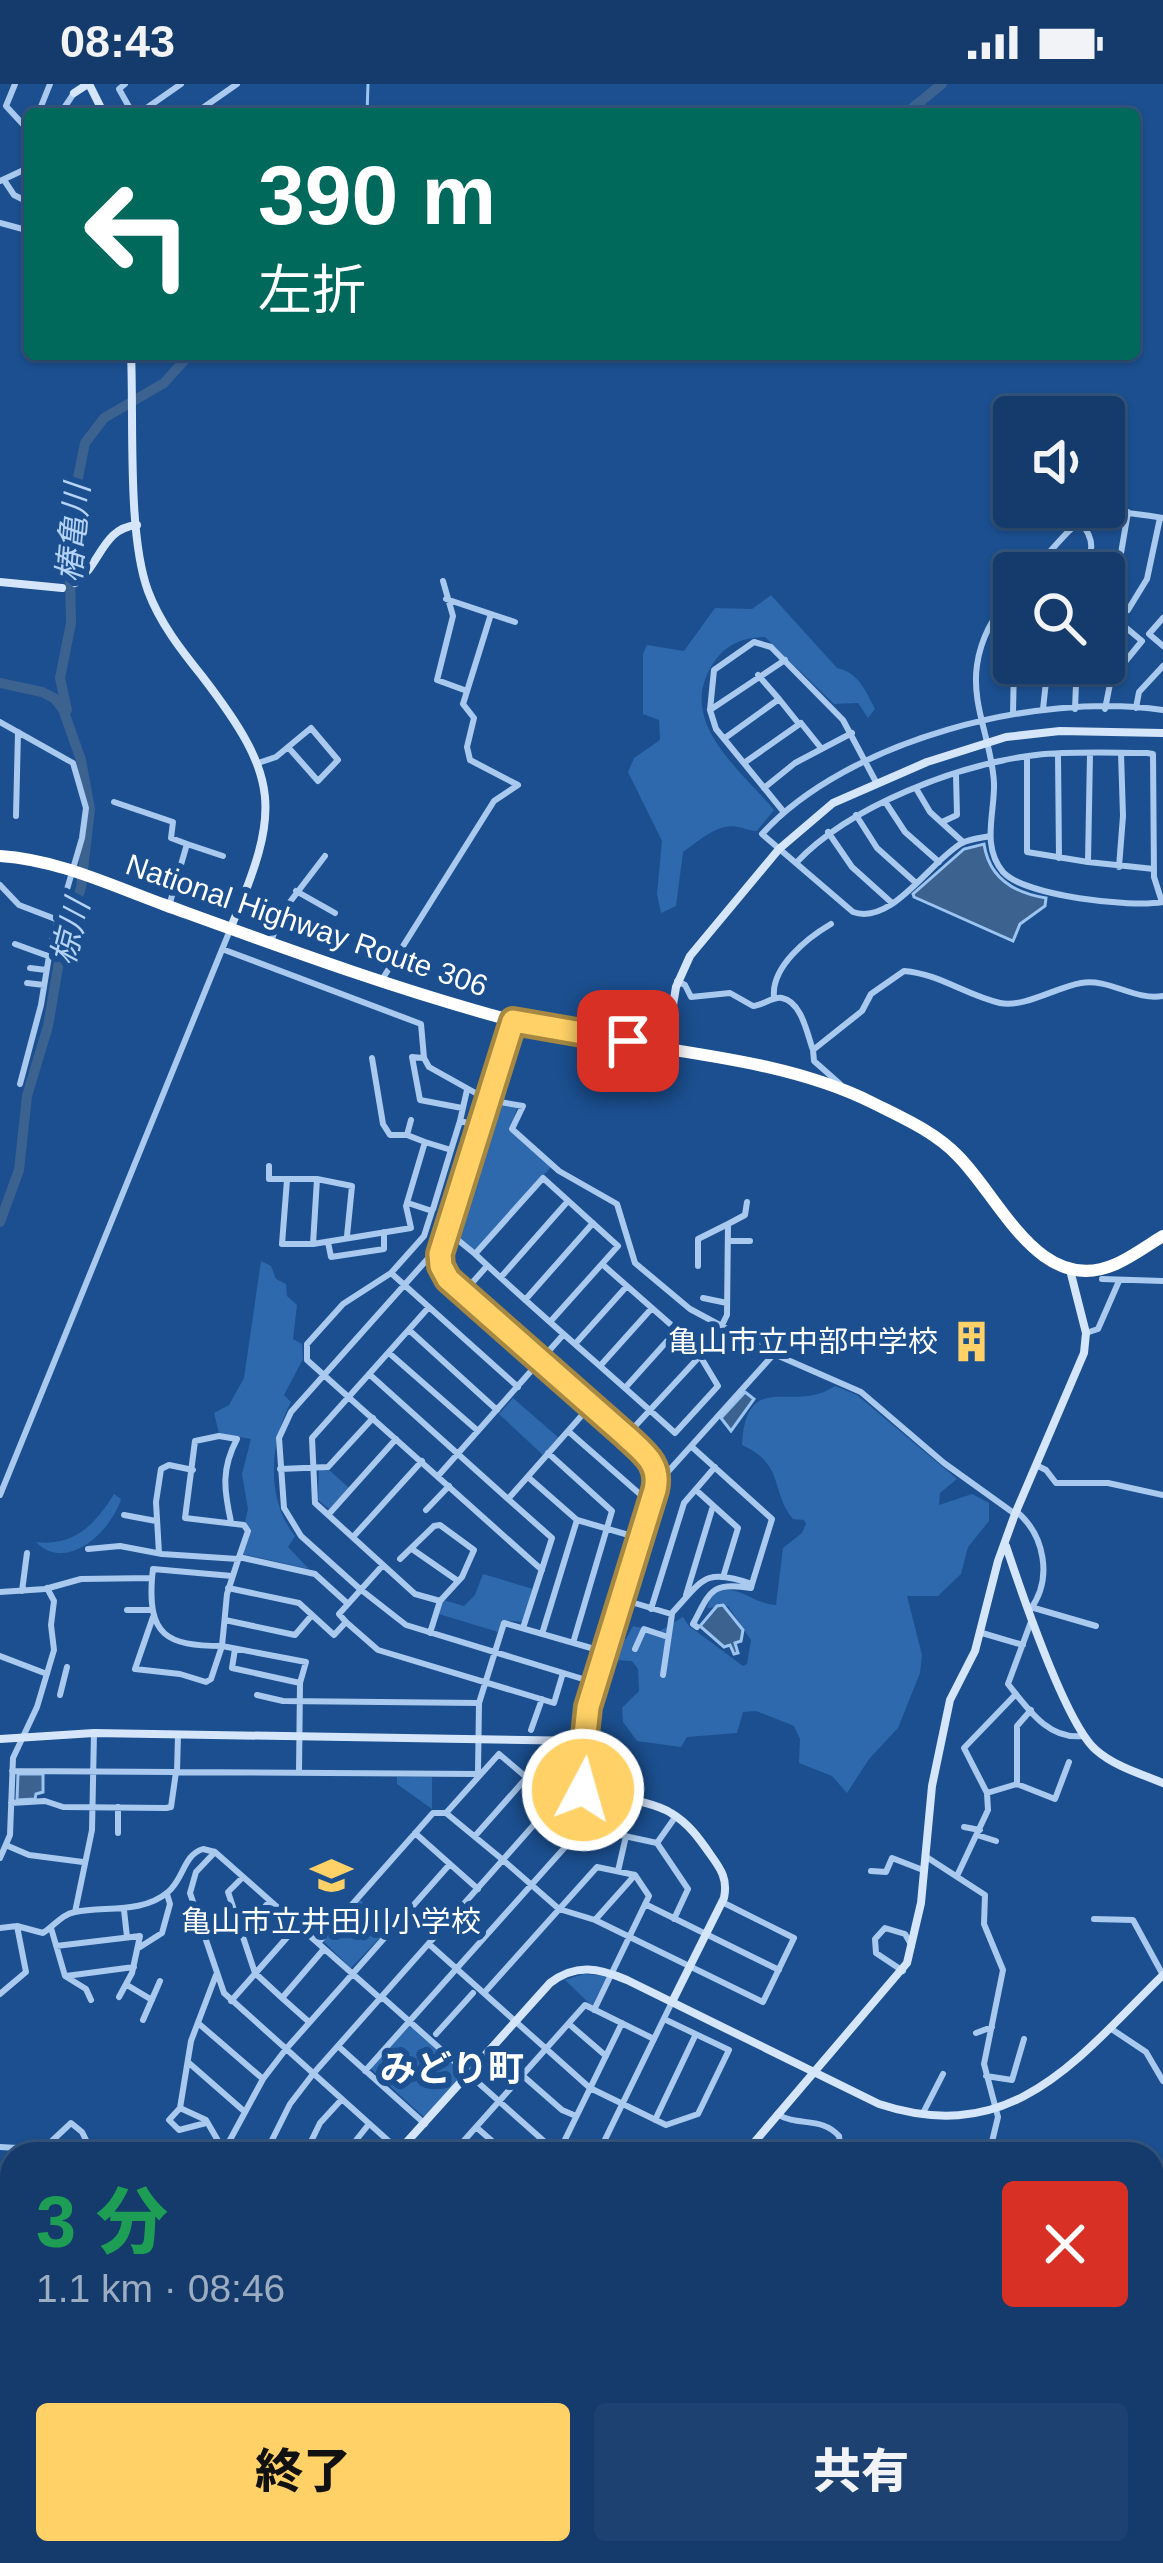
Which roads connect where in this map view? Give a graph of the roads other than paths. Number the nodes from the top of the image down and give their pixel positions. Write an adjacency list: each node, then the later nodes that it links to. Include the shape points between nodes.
1 (15, 84): 11 (street, via 6,106)
2 (88, 84): 6 (street)
3 (125, 84): 8 (street, via 119,88)
4 (181, 84): 9 (street)
5 (237, 84): 10 (street)
6 (74, 93): 7 (street)
7 (64, 108)
8 (131, 108)
9 (144, 108)
10 (203, 108)
11 (24, 126)
12 (131, 360): 16 (street)
13 (1125, 512): 14 (street)
14 (1128, 512): 15 (street); 19 (street, via 1119,566 1105,590 1128,610)
15 (1162, 518): 19 (street)
16 (137, 525): 22 (street, via 113,533); 64 (street, via 158,613)
17 (1072, 528): 18 (street)
18 (1050, 552)
19 (1159, 553)
20 (443, 581): 24 (street)
21 (0, 582): 23 (street)
22 (74, 583): 23 (street)
23 (62, 588)
24 (446, 599): 25 (street); 39 (street, via 453,616 436,680)
25 (491, 614): 28 (street); 39 (street)
26 (1163, 617): 30 (street, via 1149,634)
27 (993, 620): 48 (street, via 977,659)
28 (515, 622)
29 (1125, 627): 32 (street, via 1142,641)
30 (1163, 646)
31 (784, 660): 34 (street); 45 (street, via 767,644 746,645 712,674); 52 (street)
32 (1125, 662)
33 (1163, 665): 44 (street, via 1139,692)
34 (758, 675): 40 (street); 45 (street)
35 (1014, 684): 47 (street)
36 (1046, 684): 41 (street)
37 (1076, 684): 42 (street)
38 (1110, 684): 43 (street)
39 (467, 691): 107 (street, via 470,760 518,785 494,801)
40 (779, 699): 50 (street); 54 (street)
41 (1043, 709): 42 (street); 47 (street)
42 (1075, 709): 43 (street)
43 (1105, 709): 44 (street)
44 (1136, 709): 46 (street)
45 (710, 710): 54 (street)
46 (1163, 710)
47 (1013, 712): 48 (street)
48 (981, 720): 55 (street); 62 (street)
49 (0, 722): 51 (street)
50 (799, 724): 57 (street); 65 (street)
51 (18, 732): 74 (street); 89 (street, via 73,763 86,808)
52 (852, 733): 57 (street); 62 (street)
53 (1163, 733): 55 (street, via 1060,731)
54 (724, 739): 65 (street)
55 (986, 742): 63 (street); 67 (street)
56 (288, 747): 56 (street, via 311,728 338,760 318,781); 64 (street)
57 (821, 748): 68 (street)
58 (1121, 753): 60 (street); 88 (street); 90 (street, via 1153,754)
59 (1058, 754): 60 (street); 61 (street); 84 (street)
60 (1090, 754): 86 (street)
61 (1027, 757): 63 (street); 84 (street, via 1027,852)
62 (866, 762): 67 (street); 72 (street)
63 (991, 763): 66 (street); 77 (street)
64 (259, 764): 100 (street, via 265,835)
65 (744, 764): 68 (street)
66 (956, 775): 69 (street); 75 (street, via 957,815)
67 (876, 782): 80 (street, via 821,810)
68 (764, 788): 72 (street)
69 (917, 790): 71 (street); 75 (street)
70 (114, 802): 79 (street, via 173,822 171,838)
71 (885, 802): 73 (street); 85 (street)
72 (783, 812): 80 (street, via 762,834)
73 (856, 815): 76 (street); 91 (street, via 877,848)
74 (16, 816)
75 (942, 823): 78 (street)
76 (828, 832): 87 (street); 95 (street)
77 (990, 836): 78 (street); 94 (street, via 995,861 1026,887)
78 (964, 842): 85 (street)
79 (187, 844): 82 (street); 96 (street)
80 (778, 849): 87 (street); 108 (street)
81 (0, 856): 89 (highway, National Highway Route 306)
82 (223, 856)
83 (325, 856): 93 (street)
84 (1059, 858): 86 (street)
85 (939, 862): 91 (street)
86 (1088, 862): 88 (street)
87 (796, 863): 95 (street, via 858,914)
88 (1119, 867): 90 (street)
89 (73, 869): 96 (highway, National Highway Route 306); 98 (street)
90 (1154, 869): 94 (street)
91 (916, 883): 95 (street)
92 (0, 884): 98 (street, via 19,905)
93 (296, 891): 97 (street); 101 (street)
94 (1162, 902)
95 (892, 903)
96 (169, 907): 100 (highway, National Highway Route 306)
97 (334, 913)
98 (58, 920): 104 (street)
99 (831, 924): 112 (street, via 784,966)
100 (231, 927): 101 (highway, National Highway Route 306); 103 (street)
101 (272, 942): 107 (highway, National Highway Route 306)
102 (15, 944): 104 (street)
103 (222, 949): 117 (street, via 421,1024); 210 (street)
104 (48, 956): 106 (street)
105 (30, 968): 106 (street)
106 (46, 970): 110 (street)
107 (382, 979): 113 (highway, National Highway Route 306)
108 (677, 981): 112 (street, via 691,997 730,993 753,1006); 114 (street)
109 (27, 983): 110 (street)
110 (44, 985): 118 (street)
111 (1163, 996): 115 (street, via 1086,982 1000,1003 904,970)
112 (774, 998): 115 (street, via 798,1010)
113 (513, 1021): 114 (highway, National Highway Route 306); 121 (street)
114 (666, 1048): 119 (highway, National Highway Route 306)
115 (812, 1050): 119 (street)
116 (372, 1058): 126 (street, via 383,1124 390,1135)
117 (424, 1058): 120 (street); 122 (street, via 412,1057 420,1100)
118 (20, 1084)
119 (841, 1088): 153 (highway, National Highway Route 306, via 942,1142 1036,1252)
120 (467, 1090): 121 (street); 122 (street)
121 (488, 1100): 125 (street); 169 (street, via 523,1106 512,1129 559,1172 613,1200 635,1263)
122 (462, 1108): 124 (street)
123 (411, 1120): 126 (street)
124 (460, 1120): 125 (street); 128 (street)
125 (479, 1126): 139 (street)
126 (406, 1135): 127 (street)
127 (425, 1142): 128 (street); 134 (street)
128 (451, 1150): 135 (street)
129 (268, 1166): 131 (street, via 269,1179)
130 (317, 1179): 131 (street); 142 (street, via 352,1186); 147 (street)
131 (287, 1180): 147 (street, via 282,1244)
132 (568, 1202): 137 (street); 148 (street, via 544,1178); 155 (street)
133 (747, 1202): 138 (street, via 745,1215)
134 (407, 1203): 135 (street); 140 (street, via 411,1228)
135 (432, 1211): 136 (street)
136 (429, 1220): 139 (street); 154 (street)
137 (593, 1223): 150 (street, via 618,1246); 164 (street)
138 (728, 1224): 143 (street); 152 (street, via 698,1239)
139 (447, 1229): 146 (street); 148 (street)
140 (384, 1232): 142 (street); 145 (street, via 384,1249 332,1257)
141 (1163, 1236): 153 (highway, via 1117,1264)
142 (347, 1238): 145 (street)
143 (728, 1241): 144 (street); 165 (street)
144 (750, 1241)
145 (328, 1242): 147 (street)
146 (443, 1243): 149 (street); 156 (street)
147 (313, 1244)
148 (475, 1255): 151 (street)
149 (427, 1260): 156 (street); 160 (street)
150 (602, 1264): 161 (street); 168 (street)
151 (487, 1266): 155 (street); 162 (street)
152 (698, 1266)
153 (1070, 1270): 173 (street)
154 (391, 1273): 160 (street); 181 (street, via 343,1304 307,1344 308,1360)
155 (501, 1277): 164 (street)
156 (448, 1279): 162 (street)
157 (1102, 1279): 158 (street)
158 (1119, 1281): 159 (street); 173 (street, via 1098,1328)
159 (1163, 1281)
160 (404, 1285): 166 (street); 181 (street)
161 (627, 1286): 167 (street); 174 (street)
162 (464, 1292): 178 (street)
163 (703, 1298): 165 (street)
164 (525, 1300): 168 (street)
165 (727, 1303): 169 (street)
166 (429, 1307): 170 (street); 182 (street)
167 (652, 1308): 171 (street); 179 (street)
168 (550, 1322): 172 (street)
169 (722, 1326): 176 (street)
170 (410, 1330): 175 (street); 186 (street)
171 (677, 1330): 177 (street); 183 (street)
172 (563, 1334): 174 (street); 178 (street)
173 (1086, 1334): 199 (street)
174 (575, 1344): 179 (street)
175 (389, 1353): 180 (street); 189 (street)
176 (774, 1354): 194 (street); 216 (street, via 861,1392)
177 (700, 1356): 187 (street); 191 (street, via 718,1386)
178 (541, 1361): 182 (street); 185 (street)
179 (600, 1366): 183 (street)
180 (369, 1374): 184 (street); 195 (street)
181 (324, 1375): 184 (street); 202 (street, via 284,1426)
182 (518, 1387): 186 (street)
183 (625, 1388): 187 (street)
184 (349, 1397): 188 (street); 200 (street, via 312,1438)
185 (592, 1405): 190 (street); 192 (street)
186 (497, 1410): 189 (street)
187 (650, 1410): 191 (street); 192 (street)
188 (373, 1418): 193 (street); 200 (street, via 328,1467)
189 (478, 1431): 195 (street)
190 (568, 1431): 196 (street); 213 (street)
191 (675, 1433): 194 (street)
192 (626, 1436): 197 (street)
193 (397, 1439): 198 (street); 218 (street)
194 (691, 1447): 201 (street); 204 (street)
195 (458, 1453): 205 (street); 212 (street)
196 (548, 1454): 206 (street); 222 (street, via 613,1511)
197 (650, 1458): 204 (street); 207 (street)
198 (422, 1462): 205 (street); 223 (street)
199 (1036, 1466): 211 (street, via 1056,1483); 216 (street)
200 (313, 1467): 202 (street); 218 (street, via 315,1503)
201 (715, 1467): 209 (street); 240 (street, via 772,1519)
202 (280, 1469): 243 (street, via 293,1527)
203 (193, 1470): 220 (street, via 160,1469); 221 (street, via 185,1518); 221 (street, via 195,1441 237,1439 225,1462)
204 (668, 1472): 207 (street)
205 (438, 1475): 208 (street)
206 (528, 1477): 212 (street); 219 (street)
207 (656, 1485): 213 (street)
208 (449, 1486): 215 (street); 234 (street)
209 (695, 1490): 214 (street); 250 (street)
210 (0, 1495)
211 (1163, 1495)
212 (508, 1499): 234 (street, via 552,1538)
213 (650, 1503): 224 (street)
214 (713, 1506): 236 (street, via 738,1528); 247 (street)
215 (426, 1510)
216 (1016, 1512): 225 (street); 252 (street, via 1038,1534 1044,1577)
217 (124, 1515): 220 (street)
218 (328, 1515): 223 (street)
219 (577, 1520): 222 (street); 263 (street)
220 (157, 1522): 229 (street)
221 (231, 1522): 231 (street, via 248,1531)
222 (608, 1529): 224 (street); 265 (street)
223 (352, 1537): 233 (street)
224 (639, 1538): 246 (street)
225 (1005, 1544): 252 (street); 262 (street)
226 (410, 1548): 232 (street); 239 (street); 239 (street, via 440,1525 474,1550)
227 (88, 1549): 229 (street)
228 (27, 1553): 244 (street)
229 (159, 1553): 230 (street)
230 (181, 1555): 231 (street); 235 (street)
231 (238, 1558): 237 (street); 249 (street, via 315,1574)
232 (400, 1559)
233 (382, 1565): 243 (street); 248 (street, via 415,1594)
234 (542, 1570): 260 (street)
235 (181, 1571): 237 (street); 238 (street, via 153,1569)
236 (724, 1574): 240 (street); 247 (street, via 699,1581)
237 (232, 1576): 242 (street)
238 (152, 1578): 241 (street); 254 (street)
239 (458, 1581): 248 (street)
240 (752, 1584): 259 (street, via 709,1592)
241 (47, 1588): 244 (street); 276 (street, via 54,1607)
242 (228, 1588): 255 (street, via 298,1603); 256 (street)
243 (360, 1589): 249 (street); 261 (street, via 400,1623)
244 (22, 1591): 245 (street)
245 (0, 1592)
246 (621, 1600): 250 (street); 271 (street)
247 (685, 1600): 253 (street)
248 (440, 1601): 261 (street)
249 (347, 1604): 257 (street, via 338,1614)
250 (651, 1609): 253 (street)
251 (127, 1610): 254 (street)
252 (1032, 1611): 258 (street); 266 (street); 293 (street)
253 (672, 1613): 264 (street)
254 (151, 1614): 267 (street, via 183,1643); 267 (street, via 135,1669 206,1682)
255 (312, 1615): 256 (street, via 295,1635); 257 (street, via 334,1635)
256 (225, 1620): 267 (street)
257 (346, 1622): 277 (street, via 378,1650)
258 (1096, 1626)
259 (697, 1627)
260 (523, 1628): 263 (street); 270 (street, via 504,1623)
261 (430, 1633): 270 (street)
262 (982, 1633): 266 (street); 328 (street, via 950,1700)
263 (542, 1634): 265 (street)
264 (668, 1637): 269 (street, via 644,1629); 275 (street)
265 (573, 1642): 271 (street)
266 (1023, 1645): 281 (street, via 1008,1677)
267 (222, 1646): 268 (street)
268 (235, 1649): 278 (street, via 232,1668); 278 (street, via 306,1662)
269 (635, 1649)
270 (495, 1652): 274 (street); 277 (street)
271 (605, 1652): 279 (street)
272 (0, 1656): 276 (street)
273 (68, 1667): 280 (street)
274 (563, 1673): 279 (street); 284 (street, via 554,1702)
275 (663, 1675)
276 (48, 1678): 280 (street); 291 (street)
277 (485, 1682): 284 (street); 286 (street)
278 (300, 1683): 285 (street)
279 (596, 1683): 296 (street)
280 (63, 1686): 282 (street)
281 (1016, 1694): 287 (street); 308 (street, via 964,1748)
282 (60, 1696)
283 (257, 1696): 285 (street)
284 (542, 1699): 288 (street)
285 (300, 1700): 286 (street); 292 (street)
286 (479, 1702): 295 (street)
287 (1031, 1710): 293 (street, via 1059,1736); 306 (street, via 1017,1726)
288 (531, 1730)
289 (94, 1733): 290 (street); 291 (street); 299 (street)
290 (178, 1735): 292 (street); 300 (street)
291 (23, 1736): 294 (street); 298 (street)
292 (299, 1736): 295 (street); 301 (street)
293 (1084, 1736): 305 (street, via 1101,1754)
294 (0, 1738)
295 (478, 1739): 296 (street); 302 (street)
296 (586, 1742): 304 (street)
297 (1069, 1762): 306 (street, via 1054,1799)
298 (12, 1771): 299 (street); 311 (street)
299 (93, 1772): 300 (street); 312 (street)
300 (177, 1772): 301 (street); 313 (street, via 171,1807)
301 (299, 1772): 302 (street)
302 (478, 1775): 303 (street, via 499,1754); 315 (street)
303 (526, 1777): 310 (street, via 549,1748 578,1775); 322 (street)
304 (601, 1777): 307 (street); 309 (street)
305 (1163, 1783)
306 (1017, 1784): 308 (street)
307 (591, 1791): 309 (street); 310 (street)
308 (987, 1793): 320 (street)
309 (624, 1797): 316 (street)
310 (558, 1799): 317 (street); 330 (street)
311 (10, 1806): 312 (street); 314 (street); 326 (street)
312 (93, 1807): 313 (street); 331 (street)
313 (118, 1808): 319 (street)
314 (0, 1809)
315 (446, 1813): 321 (street, via 433,1813); 322 (street)
316 (676, 1816): 325 (street); 343 (street, via 724,1875)
317 (583, 1827): 323 (street); 339 (street)
318 (964, 1827): 320 (street)
319 (118, 1832)
320 (979, 1832): 324 (street); 338 (street)
321 (416, 1833): 332 (street); 361 (street)
322 (475, 1836): 330 (street)
323 (626, 1836): 325 (street); 334 (street)
324 (996, 1841)
325 (657, 1843): 348 (street, via 688,1889)
326 (8, 1846): 329 (street); 331 (street)
327 (215, 1852): 337 (street); 341 (street, via 194,1852); 372 (street, via 190,1893)
328 (925, 1856): 333 (street); 338 (street)
329 (0, 1858)
330 (503, 1860): 339 (street); 340 (street)
331 (83, 1862): 347 (street)
332 (450, 1864): 340 (street); 371 (street)
333 (923, 1870): 335 (street, via 888,1857 886,1872); 362 (street)
334 (618, 1871): 336 (street); 345 (street, via 597,1867)
335 (871, 1871)
336 (635, 1874): 344 (street, via 649,1896); 350 (street)
337 (243, 1876): 342 (street); 355 (street, via 228,1892)
338 (957, 1876): 396 (street, via 986,1898 984,1924 1002,1966)
339 (532, 1885): 345 (street); 366 (street)
340 (478, 1888): 359 (street)
341 (167, 1894): 346 (street); 363 (street, via 162,1933)
342 (270, 1901): 351 (street); 355 (street)
343 (722, 1902): 356 (street); 367 (street, via 794,1938)
344 (645, 1904): 348 (street); 357 (street)
345 (559, 1909): 350 (street); 378 (street)
346 (124, 1910): 347 (street); 358 (street)
347 (75, 1912): 354 (street)
348 (674, 1918): 356 (street)
349 (1094, 1919): 374 (street, via 1133,1920)
350 (595, 1920): 357 (street)
351 (298, 1925): 361 (street); 369 (street)
352 (16, 1926): 353 (street); 354 (street); 379 (street, via 26,1972)
353 (0, 1928)
354 (51, 1928): 360 (street)
355 (242, 1932): 369 (street)
356 (706, 1934): 364 (street); 367 (street)
357 (629, 1936): 364 (street); 370 (street)
358 (127, 1938): 360 (street); 363 (street, via 140,1936)
359 (428, 1944): 366 (street); 382 (street)
360 (56, 1946): 373 (street)
361 (321, 1946): 371 (street); 381 (street)
362 (912, 1947): 368 (street); 368 (street, via 905,1934 885,1928 875,1939 876,1953)
363 (137, 1948): 365 (street)
364 (691, 1966): 367 (street, via 764,2002); 386 (street)
365 (134, 1967): 373 (street); 376 (street)
366 (457, 1969): 378 (street); 390 (street)
367 (779, 1970)
368 (903, 1971): 411 (street)
369 (255, 1973): 381 (street); 385 (street)
370 (611, 1973): 386 (street); 387 (street); 391 (street, via 566,1972)
371 (352, 1974): 382 (street); 392 (street)
372 (216, 1975): 385 (street); 393 (street)
373 (65, 1976): 383 (street)
374 (1163, 1976): 397 (street)
375 (160, 1981): 384 (street)
376 (127, 1984): 380 (street); 384 (street)
377 (473, 1993): 399 (street)
378 (484, 1993): 391 (street)
379 (0, 1994)
380 (119, 1997)
381 (282, 1997): 392 (street)
382 (381, 1998): 390 (street); 403 (street)
383 (91, 2000)
384 (152, 2000): 389 (street)
385 (231, 2001): 405 (street)
386 (672, 2002): 388 (street); 411 (street)
387 (594, 2010): 394 (street); 395 (street, via 584,2005)
388 (664, 2019): 400 (street); 402 (street)
389 (143, 2020)
390 (409, 2021): 410 (street); 412 (street)
391 (515, 2021): 404 (street); 412 (street)
392 (309, 2022): 405 (street)
393 (198, 2023): 409 (street); 417 (street)
394 (622, 2023): 402 (street); 408 (street)
395 (569, 2024): 404 (street); 408 (street)
396 (992, 2027): 398 (street); 416 (street)
397 (1110, 2028): 418 (street, via 1146,2052); 424 (street, via 1057,2078)
398 (976, 2033)
399 (436, 2034)
400 (696, 2035): 429 (street); 429 (street, via 729,2050 698,2114 666,2125)
401 (1024, 2038): 406 (street)
402 (654, 2039): 422 (street)
403 (338, 2046): 410 (street); 413 (street)
404 (546, 2048): 415 (street); 419 (street)
405 (286, 2049): 413 (street); 417 (street)
406 (1020, 2050): 407 (street); 416 (street, via 1012,2080)
407 (1033, 2053)
408 (606, 2056): 419 (street)
409 (188, 2062): 423 (street); 425 (street)
410 (365, 2071): 432 (street)
411 (814, 2071): 426 (street); 427 (street, via 879,2104)
412 (469, 2073): 421 (street); 432 (street)
413 (314, 2074): 420 (street); 439 (street)
414 (943, 2074): 427 (street)
415 (522, 2075): 421 (street); 428 (street)
416 (986, 2076): 424 (street)
417 (263, 2079): 425 (street)
418 (1163, 2081)
419 (590, 2088): 422 (street); 428 (street)
420 (341, 2099): 431 (street); 440 (street)
421 (499, 2101): 433 (street); 446 (street)
422 (623, 2103): 429 (street); 434 (street)
423 (180, 2108): 430 (street); 430 (street, via 169,2120 179,2130)
424 (998, 2109): 427 (street); 452 (street)
425 (245, 2112): 438 (street)
426 (777, 2114): 450 (street); 451 (street, via 827,2125)
427 (923, 2115)
428 (576, 2116): 447 (street)
429 (655, 2120)
430 (207, 2123): 437 (street)
431 (369, 2123): 441 (street); 442 (street)
432 (425, 2124): 443 (street)
433 (476, 2127): 444 (street); 445 (street)
434 (605, 2139): 448 (street); 449 (street)
435 (50, 2142): 436 (street, via 70,2122)
436 (86, 2142)
437 (218, 2142)
438 (230, 2142)
439 (271, 2142)
440 (311, 2142)
441 (354, 2142)
442 (389, 2142)
443 (409, 2142)
444 (463, 2142)
445 (493, 2142)
446 (545, 2142)
447 (563, 2142)
448 (604, 2142)
449 (608, 2142)
450 (754, 2142)
451 (840, 2142)
452 (993, 2142)

